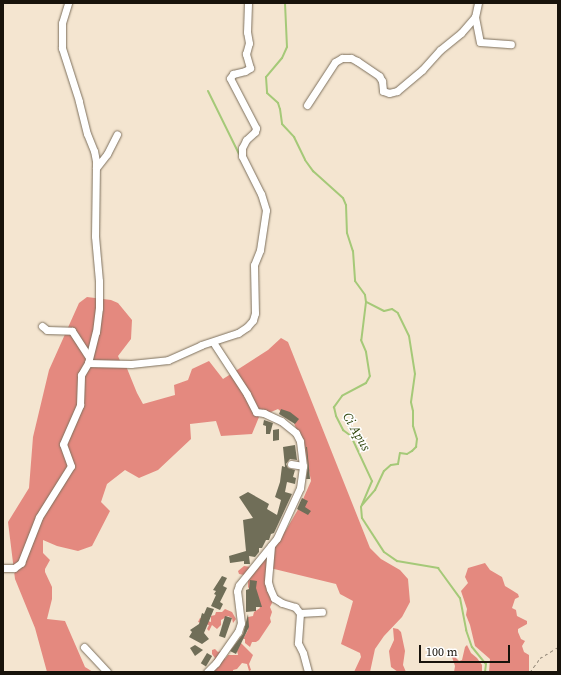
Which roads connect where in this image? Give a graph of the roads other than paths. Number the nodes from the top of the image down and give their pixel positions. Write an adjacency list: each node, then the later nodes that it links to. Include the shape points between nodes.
1 (68, 3): 8 (street, via 62,23 61,39 95,156)
2 (248, 3): 10 (street, via 249,43 246,54 250,68 233,74 230,78 256,128 246,140 242,156 266,210 260,250 254,265 253,320 238,333)
3 (478, 3): 4 (street)
4 (475, 17): 5 (street, via 480,42); 6 (street, via 397,91 389,93 383,90 382,81 378,76 357,61 342,58 335,62)
5 (511, 44)
6 (307, 105)
7 (117, 134): 8 (street, via 107,154)
8 (96, 168): 11 (street, via 95,236 99,308)
9 (42, 326): 11 (street, via 47,330 72,331)
10 (214, 342): 11 (street, via 161,362 131,364); 13 (street, via 256,412 281,421 296,433 300,441)
11 (89, 360): 15 (street, via 81,375 80,405 63,444 71,466 39,517 21,563 14,568)
12 (291, 464): 13 (street)
13 (303, 466): 14 (street, via 300,488)
14 (271, 546): 17 (street, via 268,582 271,594 278,601 294,607); 20 (street, via 239,585 238,632)
15 (3, 568)
16 (322, 612): 17 (street)
17 (300, 613): 21 (street, via 298,643)
18 (84, 647): 19 (street)
19 (108, 672)
20 (207, 672)
21 (308, 672)

